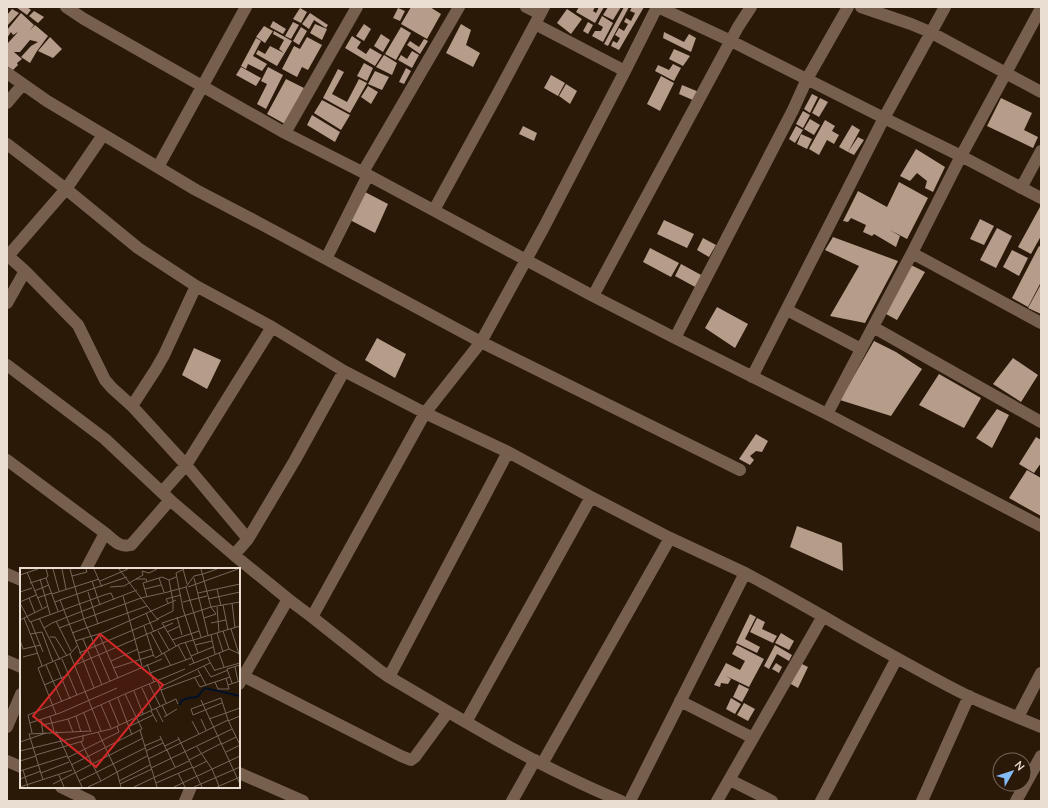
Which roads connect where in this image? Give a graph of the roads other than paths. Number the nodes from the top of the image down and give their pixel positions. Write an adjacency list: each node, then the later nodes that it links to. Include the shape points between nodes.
1 (66, 7): 20 (street)
2 (246, 7): 20 (street)
3 (357, 7): 24 (street)
4 (459, 7): 30 (street)
5 (526, 7): 12 (street)
6 (657, 7): 14 (street); 15 (street)
7 (751, 7): 14 (street)
8 (848, 7): 18 (street)
9 (861, 7): 13 (street)
10 (945, 7): 13 (street)
11 (1041, 8): 17 (street)
12 (540, 15): 15 (street); 34 (street)
13 (930, 32): 17 (street); 23 (street)
14 (731, 41): 18 (street); 41 (street)
15 (625, 71): 38 (street)
16 (7, 73): 19 (street)
17 (1005, 73): 21 (street); 28 (street)
18 (807, 79): 23 (street); 47 (street)
19 (23, 84): 22 (street); 25 (street)
20 (203, 86): 24 (street); 29 (street)
21 (1041, 92)
22 (7, 103)
23 (884, 118): 28 (street); 43 (street)
24 (285, 134): 30 (street)
25 (103, 135): 29 (street); 32 (street)
26 (7, 144): 32 (street)
27 (1041, 151): 31 (street)
28 (961, 156): 31 (street); 35 (street)
29 (158, 167): 37 (street)
30 (366, 174): 34 (street); 37 (street)
31 (1021, 188): 33 (street)
32 (66, 189): 36 (street); 40 (street, via 138,248)
33 (1041, 198)
34 (434, 210): 38 (street)
35 (912, 253): 44 (street); 46 (street)
36 (8, 256): 39 (street)
37 (326, 259): 48 (street)
38 (525, 260): 41 (street); 48 (street)
39 (25, 271): 42 (street); 53 (street, via 78,325 105,380)
40 (196, 286): 45 (street); 53 (street, via 156,370)
41 (593, 296): 47 (street)
42 (7, 303)
43 (787, 310): 49 (street); 52 (street)
44 (1041, 323)
45 (272, 327): 51 (street); 59 (street)
46 (873, 327): 49 (street); 56 (street)
47 (675, 338): 52 (street)
48 (481, 342): 54 (street); 60 (street)
49 (862, 349): 55 (street)
50 (7, 366): 61 (street, via 105,439)
51 (344, 371): 54 (street); 66 (street)
52 (752, 377): 55 (street)
53 (132, 406): 59 (street)
54 (424, 413): 57 (street); 74 (street)
55 (827, 414): 63 (street)
56 (1041, 422)
57 (508, 452): 62 (street); 79 (street)
58 (7, 460): 64 (street)
59 (186, 466): 61 (street); 66 (street)
60 (740, 470)
61 (166, 496): 64 (street, via 131,544 120,545); 67 (street)
62 (591, 497): 65 (street); 86 (street)
63 (1041, 526)
64 (105, 533): 68 (street)
65 (670, 538): 69 (street); 92 (street)
66 (248, 539): 67 (street)
67 (234, 555): 72 (street)
68 (87, 568)
69 (745, 573): 73 (street); 83 (street)
70 (7, 574): 71 (street)
71 (20, 580)
72 (288, 599): 74 (street); 80 (street)
73 (823, 616): 75 (street); 89 (street)
74 (312, 617): 79 (street)
75 (897, 658): 82 (street); 106 (street)
76 (7, 661): 77 (street)
77 (20, 667)
78 (1041, 673): 85 (street)
79 (389, 677): 84 (street)
80 (240, 678): 84 (street, via 411,760)
81 (20, 696): 87 (street)
82 (969, 696): 85 (street); 107 (street)
83 (680, 701): 89 (street); 103 (street)
84 (448, 712): 86 (street)
85 (1018, 717): 88 (street)
86 (466, 722): 92 (street)
87 (7, 727)
88 (1041, 727)
89 (753, 738): 95 (street)
90 (1041, 756): 108 (street)
91 (7, 761): 93 (street)
92 (538, 762): 101 (street); 102 (street)
93 (20, 767)
94 (240, 772): 100 (street)
95 (730, 780): 104 (street); 105 (street)
96 (63, 788): 98 (street)
97 (191, 788): 99 (street)
98 (90, 801)
99 (185, 801)
100 (302, 801)
101 (512, 801)
102 (621, 801)
103 (630, 801)
104 (718, 801)
105 (772, 801)
106 (822, 801)
107 (922, 801)
108 (1016, 801)

